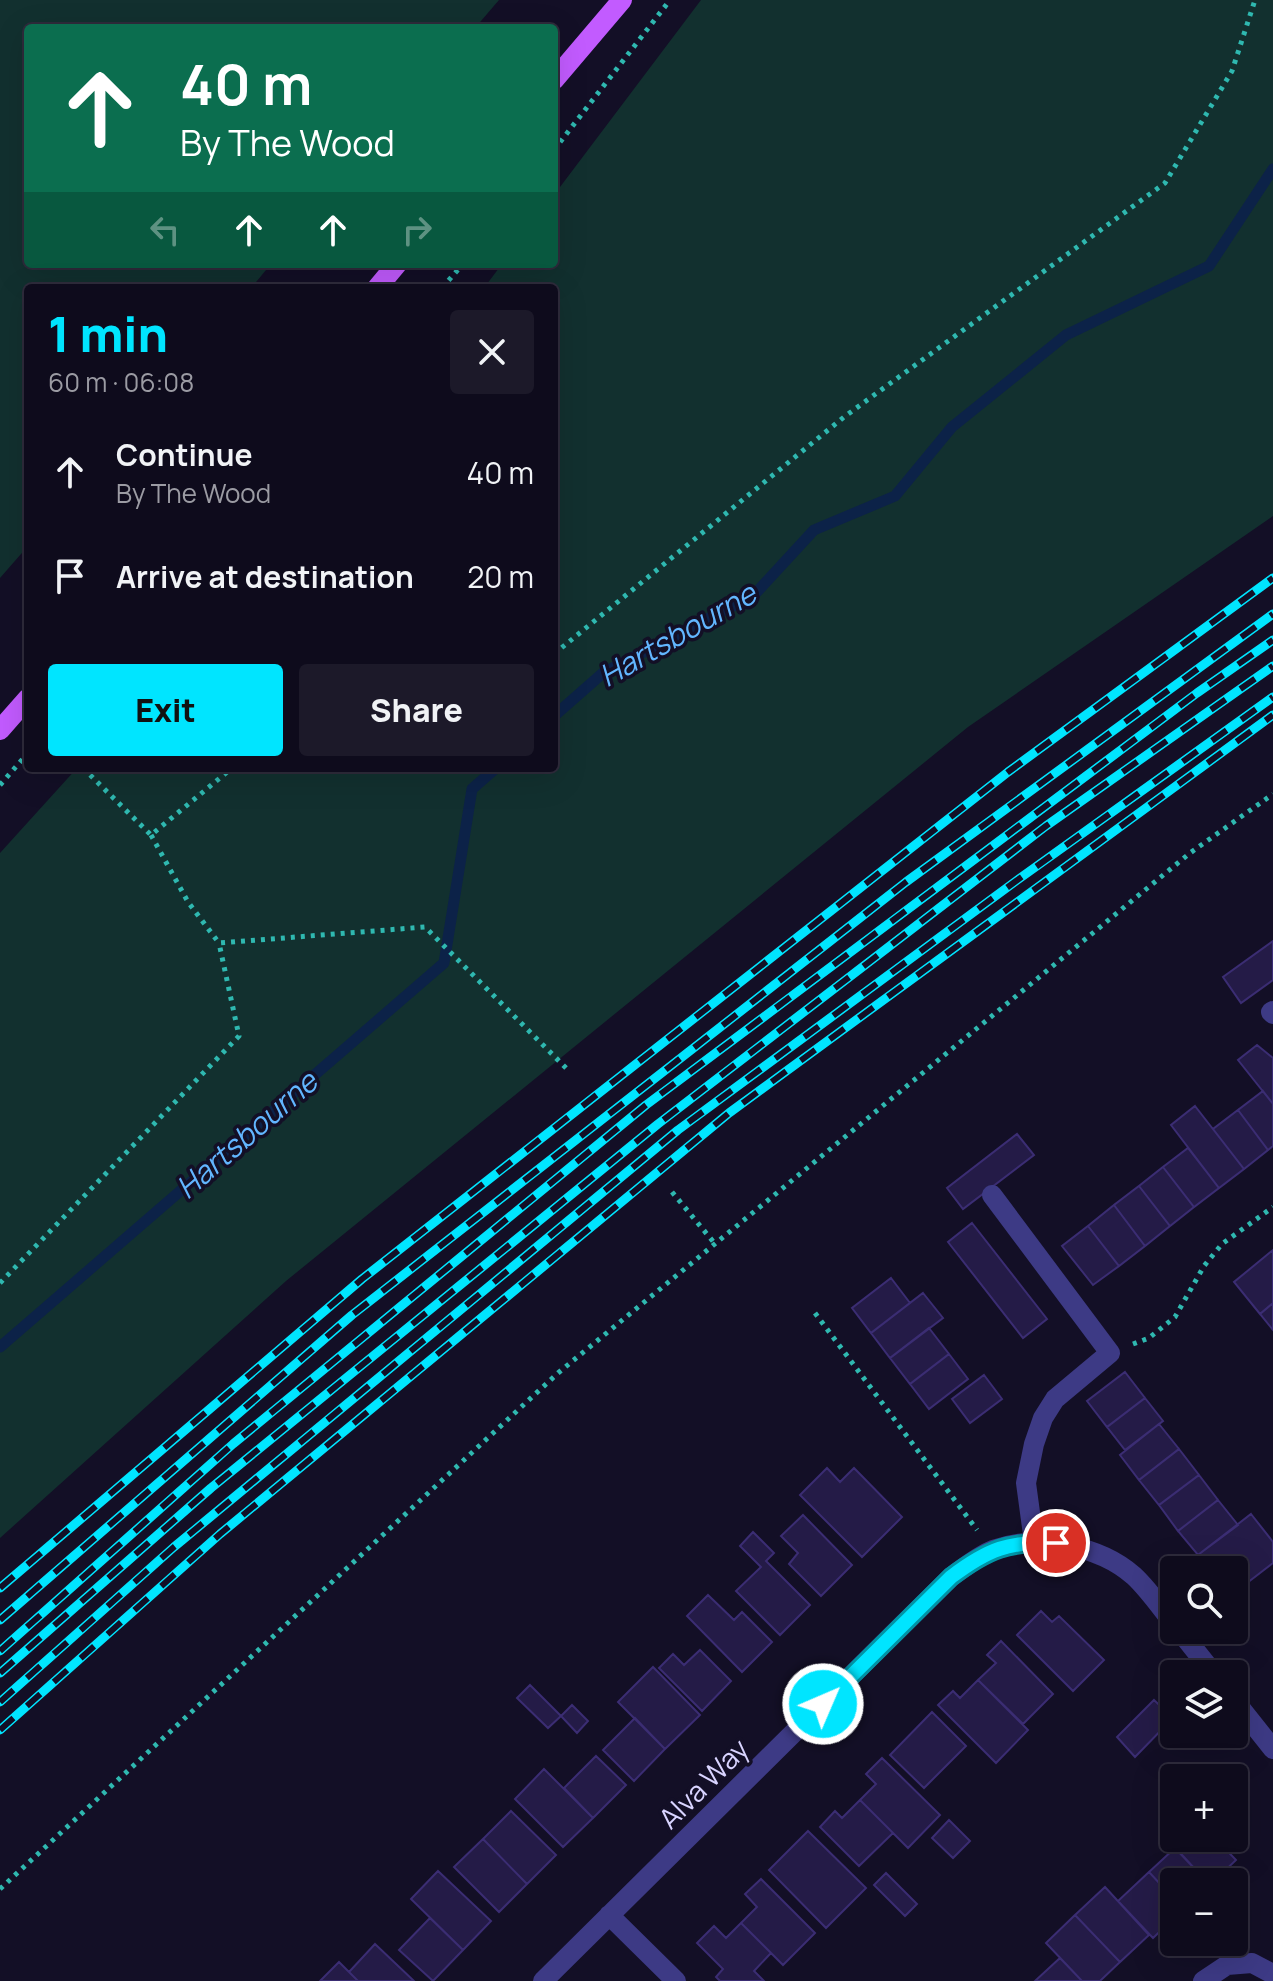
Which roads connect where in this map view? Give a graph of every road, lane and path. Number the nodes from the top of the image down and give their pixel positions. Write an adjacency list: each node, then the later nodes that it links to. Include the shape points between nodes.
1 (622, 0): 4 (main road)
2 (670, 0): 5 (path)
3 (1255, 0): 10 (path, via 1232,71 1165,183 844,417)
4 (558, 75)
5 (558, 145)
6 (394, 268): 8 (main road)
7 (460, 268): 9 (path)
8 (380, 284)
9 (446, 284)
10 (558, 651)
11 (24, 703): 12 (main road)
12 (0, 730)
13 (24, 758): 16 (path)
14 (87, 772): 18 (path)
15 (227, 772): 18 (path)
16 (0, 785)
17 (1273, 794): 24 (path, via 1190,853)
18 (151, 835): 19 (path, via 188,902)
19 (219, 943): 20 (path, via 425,927); 25 (path, via 239,1036)
20 (569, 1071)
21 (672, 1192): 24 (path)
22 (992, 1195): 27 (street)
23 (1273, 1207): 27 (path, via 1222,1244 1175,1317 1149,1338)
24 (716, 1245): 35 (path, via 558,1373)
25 (0, 1283)
26 (815, 1313): 29 (path)
27 (1110, 1353): 28 (street, via 1055,1399 1043,1418 1026,1483)
28 (1034, 1542): 29 (street); 30 (street, via 1082,1549 1117,1564)
29 (983, 1555): 36 (street, Alva Way, via 951,1577)
30 (1160, 1607)
31 (1190, 1644): 32 (street)
32 (1203, 1660)
33 (1248, 1718): 34 (street)
34 (1273, 1749)
35 (0, 1889)
36 (609, 1915): 38 (street, Alva Way); 39 (street)
37 (1273, 1974): 40 (street, via 1252,1963 1227,1965)
38 (543, 1981)
39 (676, 1981)
40 (1203, 1981)

